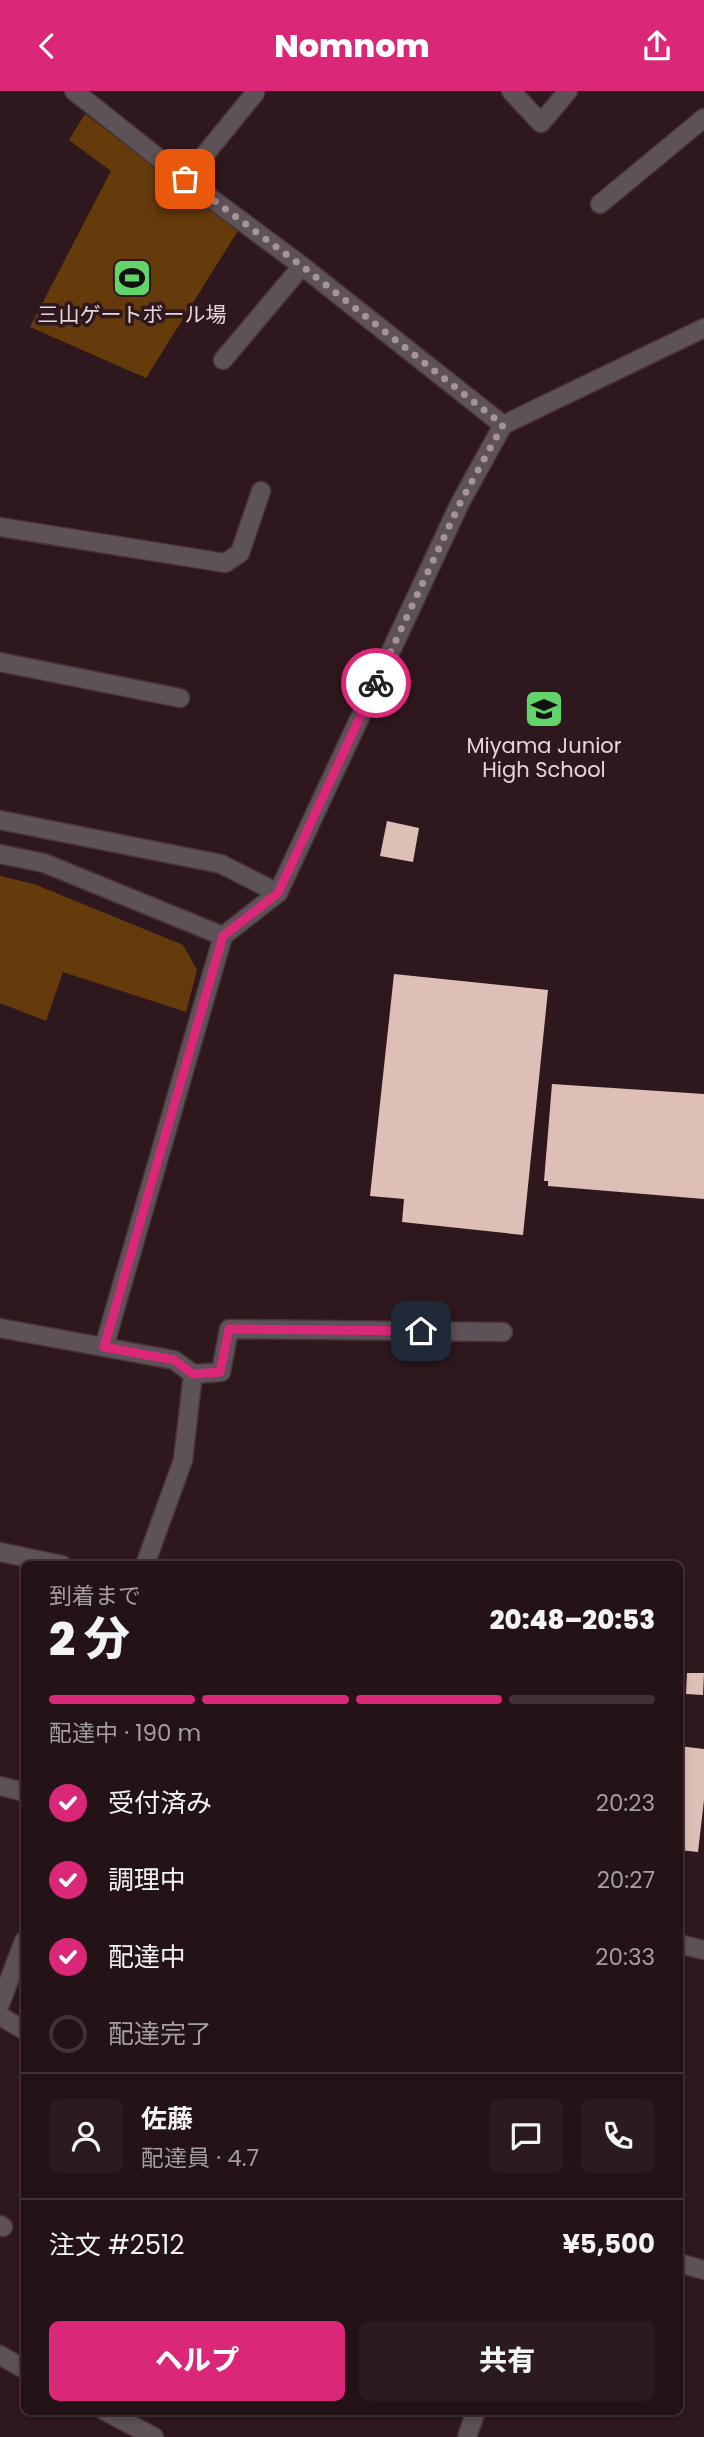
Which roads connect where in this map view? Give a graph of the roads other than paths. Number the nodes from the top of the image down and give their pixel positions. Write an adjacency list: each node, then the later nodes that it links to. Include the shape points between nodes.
1 (74, 91): 6 (street)
2 (511, 91): 3 (street, via 541,123)
3 (568, 91)
4 (255, 93): 6 (street)
5 (704, 118): 7 (street)
6 (185, 179): 8 (street)
7 (600, 204)
8 (302, 266): 10 (street); 11 (street)
9 (704, 327): 11 (street)
10 (223, 360)
11 (503, 425): 18 (street, via 460,503)
12 (261, 491): 13 (street, via 240,553 225,563)
13 (0, 527)
14 (0, 662): 15 (street)
15 (180, 698)
16 (0, 820): 18 (street, via 220,864)
17 (0, 854): 19 (street, via 44,863)
18 (278, 893): 19 (street)
19 (223, 936): 22 (street)
20 (0, 1328): 22 (street)
21 (503, 1332): 23 (street, via 229,1329 220,1372)
22 (104, 1347): 23 (street, via 174,1360)
23 (193, 1374): 26 (street, via 183,1459)
24 (0, 1552): 25 (street)
25 (43, 1561)
26 (146, 1561)
27 (0, 1786): 28 (street)
28 (21, 1791)
29 (21, 1945): 32 (street)
30 (683, 1945): 31 (street)
31 (704, 1950)
32 (8, 1963): 33 (street)
33 (0, 2004)
34 (0, 2016): 35 (street)
35 (21, 2028)
36 (683, 2264): 37 (street)
37 (704, 2270)
38 (0, 2355): 39 (street)
39 (21, 2367)
40 (113, 2415): 42 (street)
41 (475, 2415): 43 (street)
42 (154, 2437)
43 (467, 2437)

